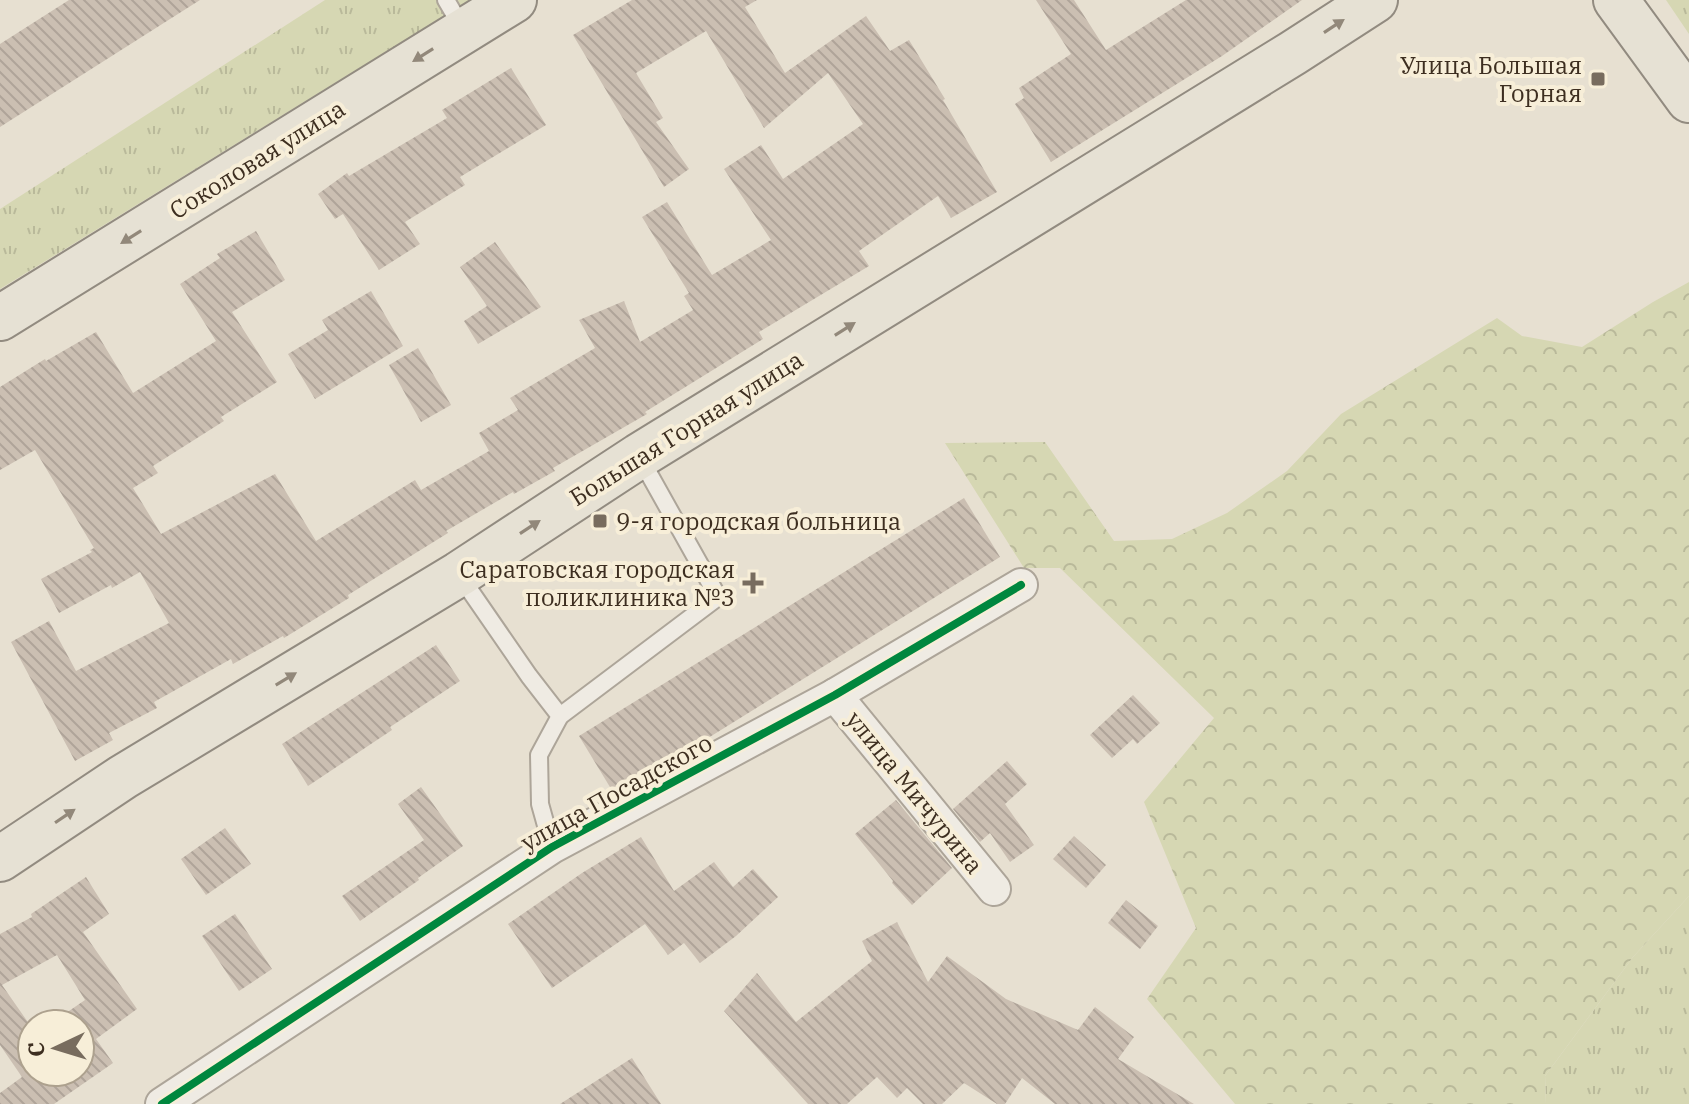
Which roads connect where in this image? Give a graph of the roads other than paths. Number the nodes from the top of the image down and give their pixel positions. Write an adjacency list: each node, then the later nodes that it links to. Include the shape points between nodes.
1 (514, 0): 4 (main road, Соколовая улица)
2 (1375, 0): 7 (main road, Большая Горная улица, one-way to 2)
3 (1616, 0): 5 (main road)
4 (455, 15): 6 (main road, Соколовая улица, one-way to 6)
5 (1689, 100)
6 (0, 318)
7 (639, 456): 8 (main road, Большая Горная улица, one-way to 7); 11 (lane, via 718,597)
8 (459, 574): 11 (lane); 13 (main road, Большая Горная улица, one-way to 8, via 123,777)
9 (1021, 585): 10 (street, улица Посадского)
10 (835, 695): 12 (street, улица Посадского); 14 (street, улица Мичурина)
11 (560, 716): 12 (lane, via 539,755 540,804)
12 (552, 847): 15 (street, улица Посадского)
13 (0, 859)
14 (994, 889)
15 (162, 1104)

